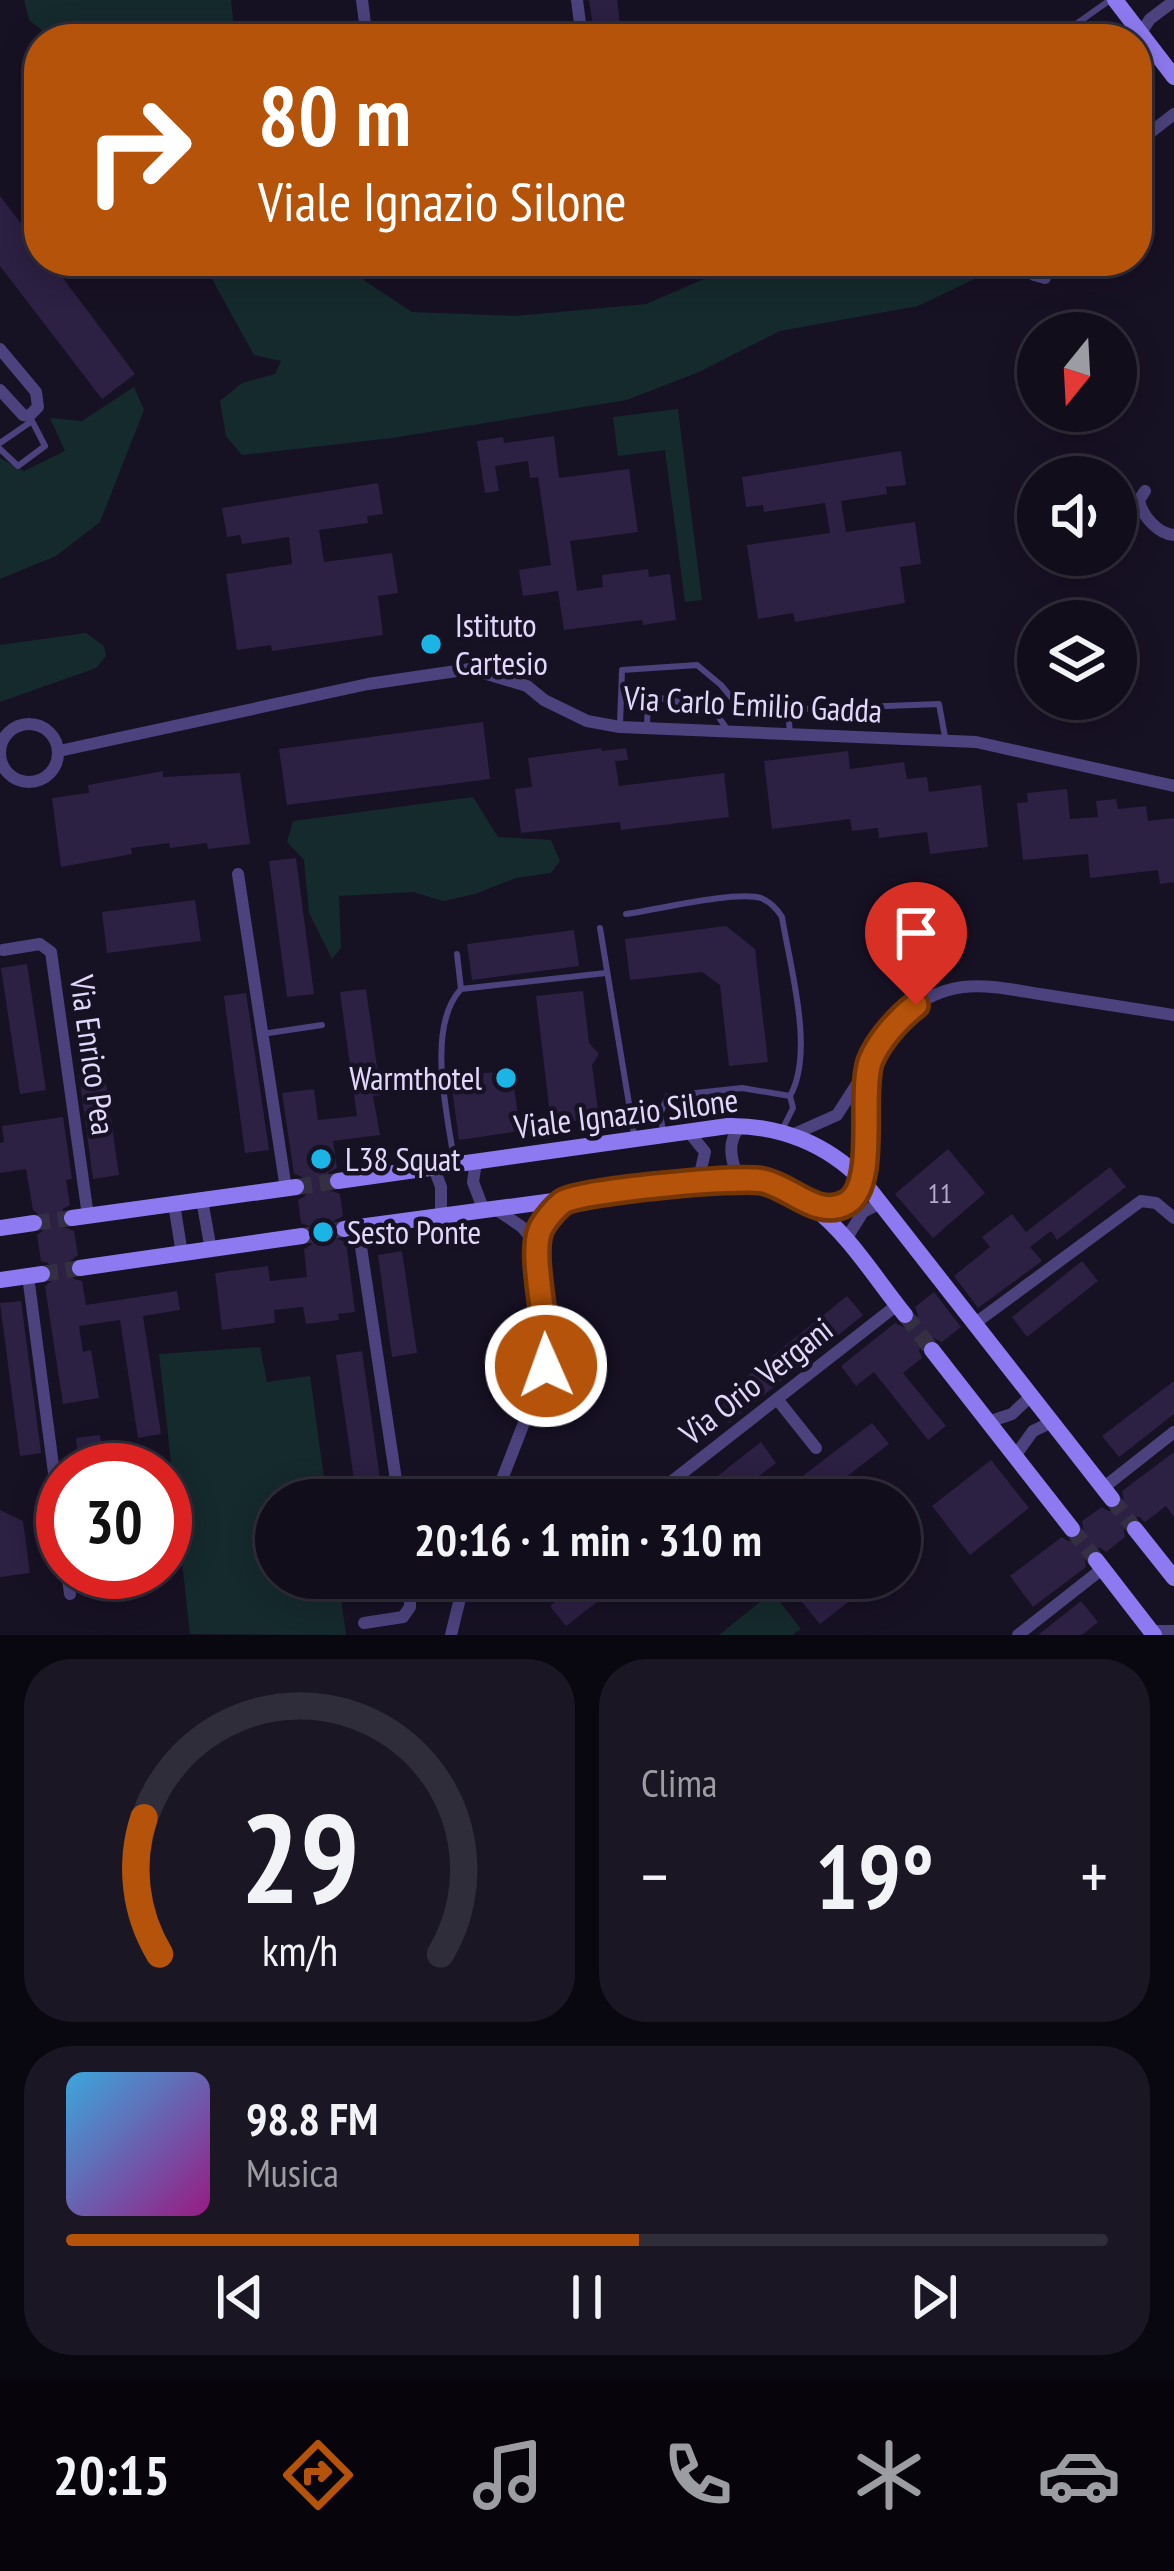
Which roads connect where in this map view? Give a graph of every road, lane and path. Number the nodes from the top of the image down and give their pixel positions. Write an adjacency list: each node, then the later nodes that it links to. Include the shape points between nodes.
1 (1112, 0): 3 (lane); 4 (street)
2 (1174, 1): 5 (street)
3 (1077, 24)
4 (1132, 24)
5 (1147, 24)
6 (1152, 49): 7 (street)
7 (1174, 77)
8 (1038, 276): 9 (street)
9 (1046, 278)
10 (0, 349): 12 (street, via 36,392)
11 (0, 390): 12 (street)
12 (31, 418): 13 (lane); 13 (lane, via 44,448 18,466)
13 (0, 446)
14 (1145, 491): 15 (street, via 1142,509)
15 (1174, 535)
16 (788, 710): 17 (lane, via 740,708 698,665 649,666 622,670); 20 (lane); 21 (lane, via 939,704)
17 (620, 727): 18 (street, Via Carlo Emilio Gadda); 22 (street, Via Carlo Emilio Gadda, via 587,721 527,686 470,669)
18 (646, 729): 19 (street, Via Carlo Emilio Gadda); 19 (lane, via 648,702 660,698 713,709)
19 (730, 733): 20 (street, Via Carlo Emilio Gadda)
20 (790, 734): 21 (street, Via Carlo Emilio Gadda)
21 (946, 741): 23 (street, Via Carlo Emilio Gadda)
22 (58, 752): 22 (street, Via Carlo Emilio Gadda, via 51,734 26,724 3,740 0,758 10,775 28,783 46,777)
23 (1174, 786)
24 (238, 874): 33 (street)
25 (626, 914): 35 (lane, via 750,896 776,908 802,1058)
26 (599, 928): 29 (lane)
27 (3, 950): 56 (street, Via Enrico Pea, via 40,944 51,952)
28 (457, 954): 30 (lane)
29 (606, 973): 30 (lane); 40 (lane)
30 (461, 989): 42 (lane, via 441,1043)
31 (1174, 1015): 34 (street, via 962,987 906,1013)
32 (322, 1025): 33 (lane)
33 (262, 1034): 48 (street)
34 (871, 1061): 39 (street, via 836,1115); 46 (street)
35 (790, 1096): 38 (lane, via 742,1088 668,1096 660,1114); 39 (lane)
36 (741, 1126): 37 (street, Viale Ignazio Silone); 39 (street, Viale Ignazio Silone); 44 (street, via 730,1149)
37 (686, 1130): 38 (street, Viale Ignazio Silone); 47 (street, via 705,1152)
38 (664, 1133): 40 (street, Viale Ignazio Silone)
39 (787, 1133): 46 (street, Viale Ignazio Silone)
40 (634, 1138): 41 (street, Viale Ignazio Silone)
41 (476, 1162): 42 (street, Viale Ignazio Silone); 54 (street, via 473,1182)
42 (454, 1165): 43 (street, Viale Ignazio Silone)
43 (434, 1168): 45 (street, Viale Ignazio Silone); 55 (street)
44 (738, 1178): 47 (street); 53 (street, via 774,1184)
45 (338, 1181)
46 (863, 1181): 51 (street, Viale Ignazio Silone); 53 (street, via 850,1201)
47 (698, 1182): 50 (street)
48 (291, 1188): 49 (street)
49 (202, 1200): 52 (street); 64 (street)
50 (565, 1200): 54 (street); 63 (street)
51 (881, 1203): 62 (street, via 863,1212); 70 (street, Viale Ignazio Silone)
52 (174, 1204): 56 (street); 65 (street)
53 (818, 1208): 62 (street)
54 (491, 1211): 55 (street); 63 (street)
55 (441, 1215): 60 (street)
56 (80, 1217)
57 (1174, 1218): 70 (street, via 1142,1201)
58 (34, 1223): 59 (street)
59 (0, 1228)
60 (351, 1228): 80 (street)
61 (302, 1236): 64 (street)
62 (846, 1239): 69 (street)
63 (536, 1244): 81 (street, via 546,1366)
64 (211, 1250): 65 (street)
65 (182, 1254): 66 (street)
66 (80, 1268)
67 (35, 1275): 68 (street); 77 (street)
68 (0, 1280)
69 (901, 1310): 73 (street, Via Orio Vergani)
70 (974, 1324): 72 (street, Viale Ignazio Silone)
71 (932, 1349): 74 (street)
72 (1031, 1396): 74 (street); 75 (street, Viale Ignazio Silone)
73 (777, 1399): 78 (street); 82 (street, Via Orio Vergani)
74 (988, 1422): 79 (street)
75 (1052, 1423): 79 (street, via 1033,1431); 83 (street, Viale Ignazio Silone)
76 (1174, 1432): 83 (street)
77 (53, 1443)
78 (816, 1448)
79 (1015, 1456): 84 (street)
80 (395, 1479)
81 (502, 1479)
82 (675, 1479)
83 (1108, 1493)
84 (1072, 1529)
85 (1136, 1529): 87 (street)
86 (1099, 1564): 92 (street); 94 (street)
87 (1174, 1578)
88 (410, 1599): 90 (street, via 403,1618)
89 (460, 1599): 93 (street)
90 (364, 1623)
91 (1174, 1631): 92 (street)
92 (1153, 1633)
93 (451, 1635)
94 (1018, 1635)

